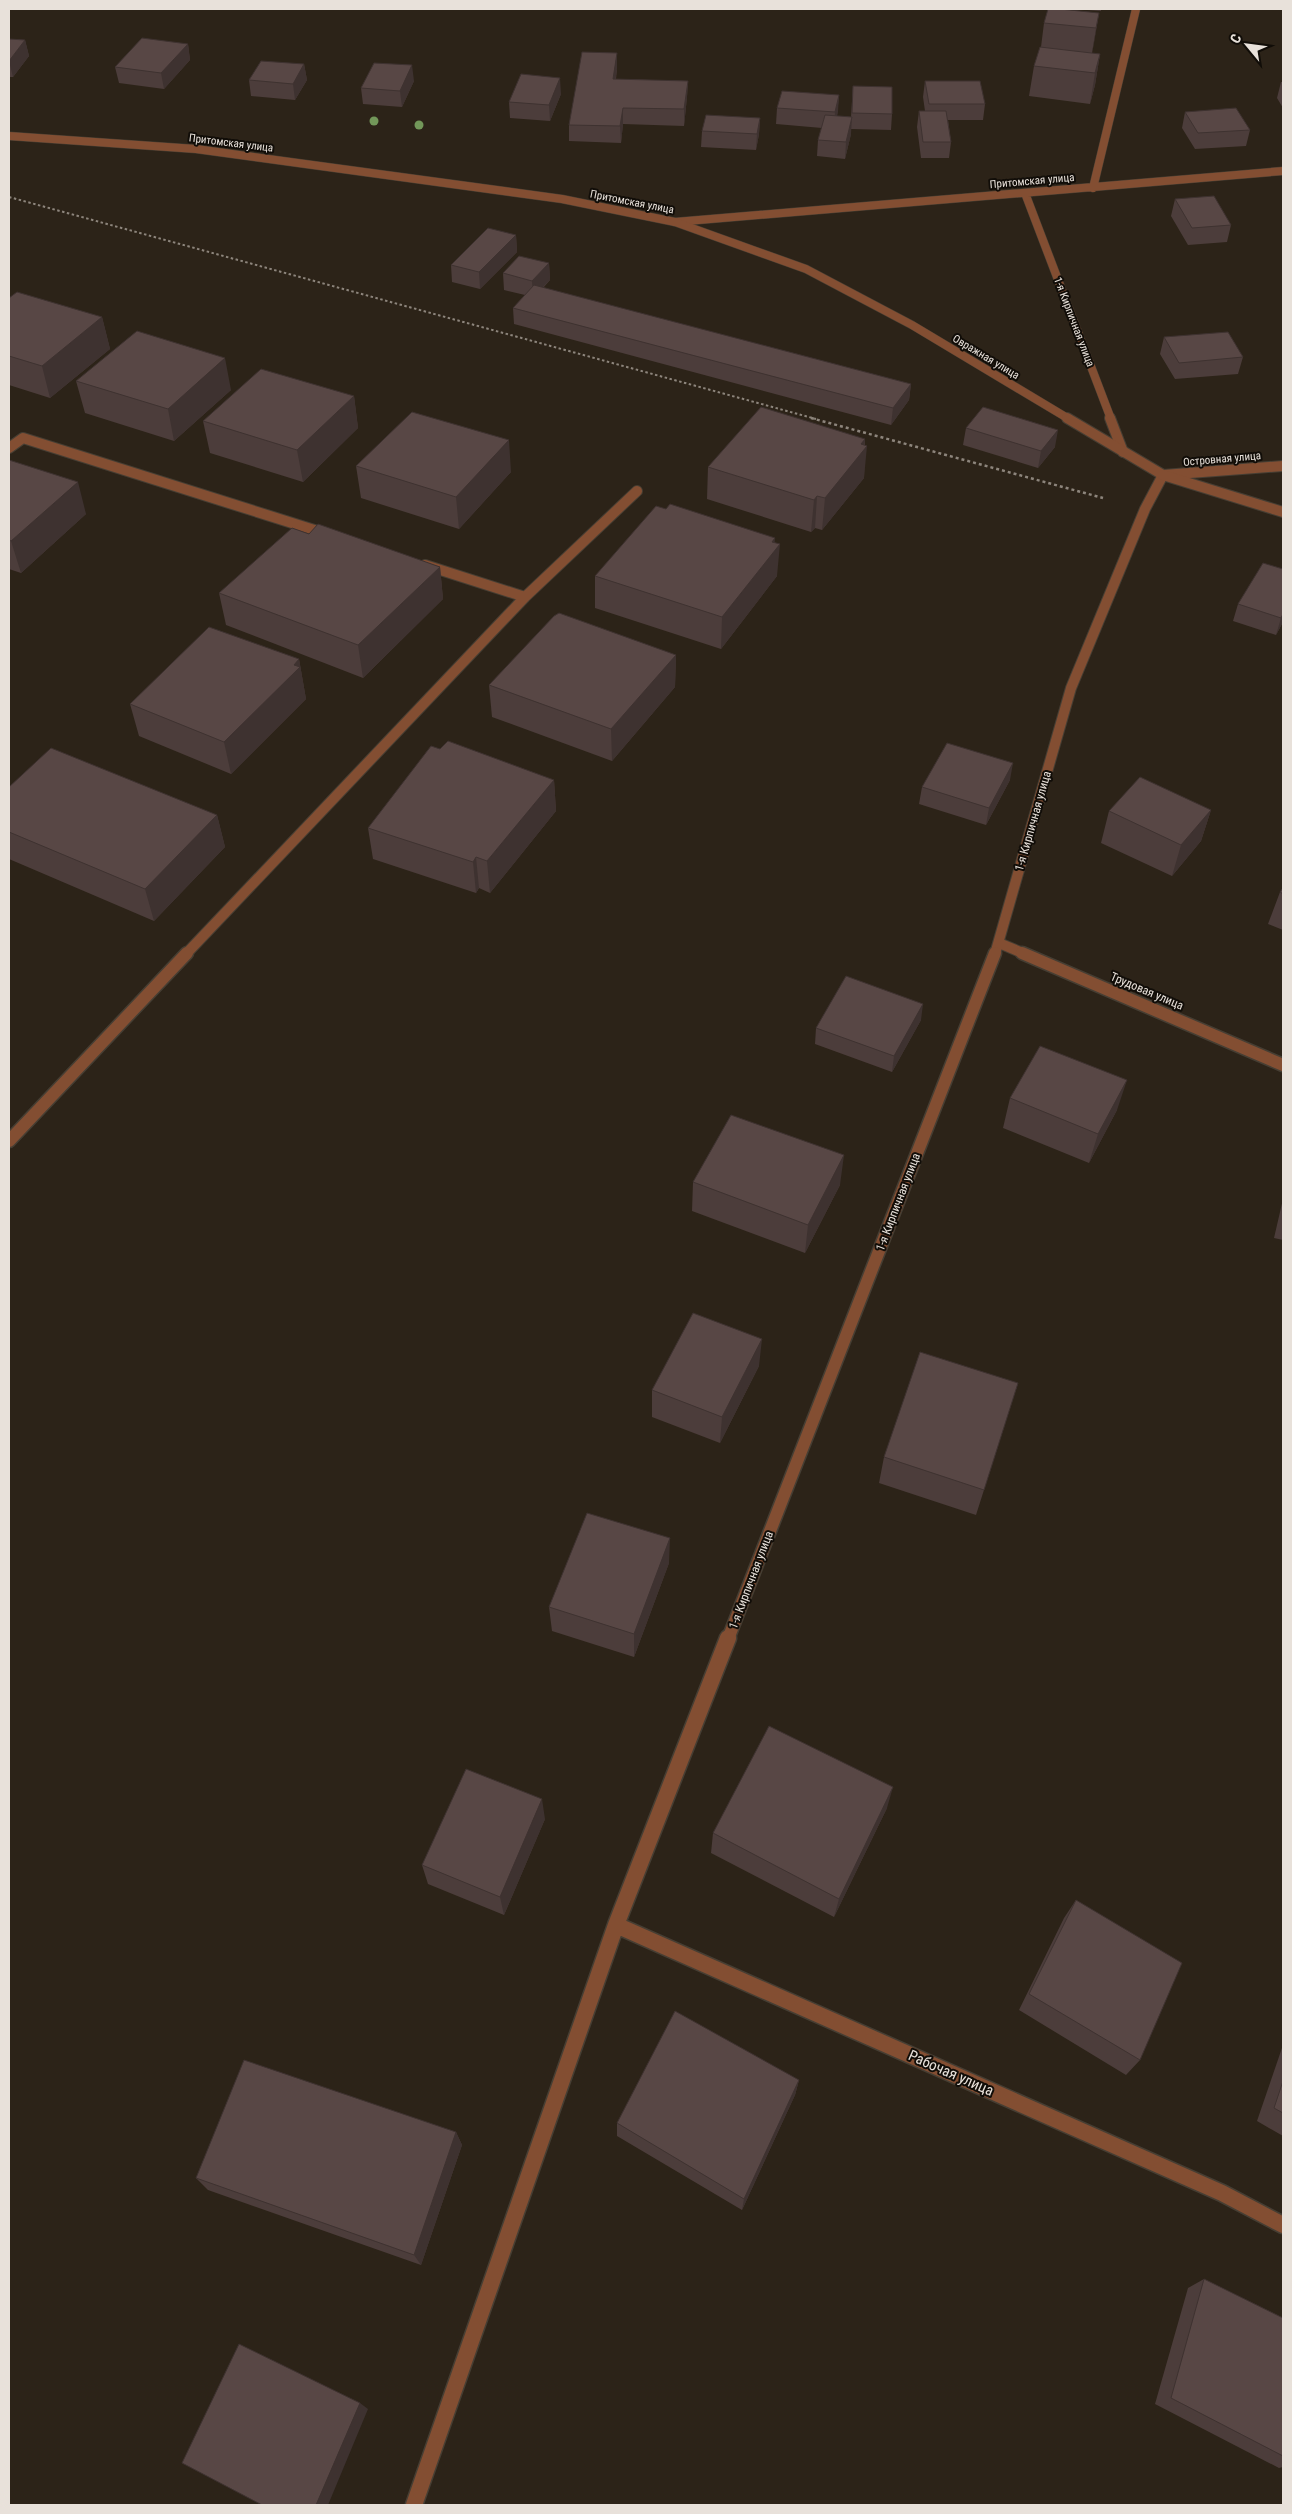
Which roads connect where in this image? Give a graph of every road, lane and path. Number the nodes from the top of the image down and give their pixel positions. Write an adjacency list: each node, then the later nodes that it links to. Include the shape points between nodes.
1 (1136, 9): 4 (street)
2 (9, 136): 7 (street, Притомская улица, via 196,149 562,199)
3 (1283, 171): 4 (street, Притомская улица)
4 (1093, 188): 5 (street, Притомская улица)
5 (1024, 193): 7 (street, Притомская улица); 11 (street, 1-я Кирпичная улица)
6 (9, 197): 15 (path)
7 (675, 222): 11 (street, Овражная улица, via 806,269 912,325)
8 (9, 433): 9 (street)
9 (23, 438): 10 (street); 17 (street)
10 (9, 448)
11 (1123, 452): 13 (street, Овражная улица)
12 (1283, 466): 13 (street, Островная улица)
13 (1163, 475): 15 (street, 1-я Кирпичная улица); 16 (street, Овражная улица)
14 (637, 491): 19 (street)
15 (1145, 509): 20 (street, 1-я Кирпичная улица, via 1071,688)
16 (1283, 512)
17 (336, 537)
18 (412, 561): 19 (street)
19 (525, 597): 22 (street)
20 (999, 943): 21 (street, Трудовая улица); 23 (street, 1-я Кирпичная улица)
21 (1283, 1065)
22 (9, 1141)
23 (616, 1925): 24 (street, Рабочая улица, via 1222,2193); 25 (street, 1-я Кирпичная улица)
24 (1283, 2225)
25 (414, 2505)

